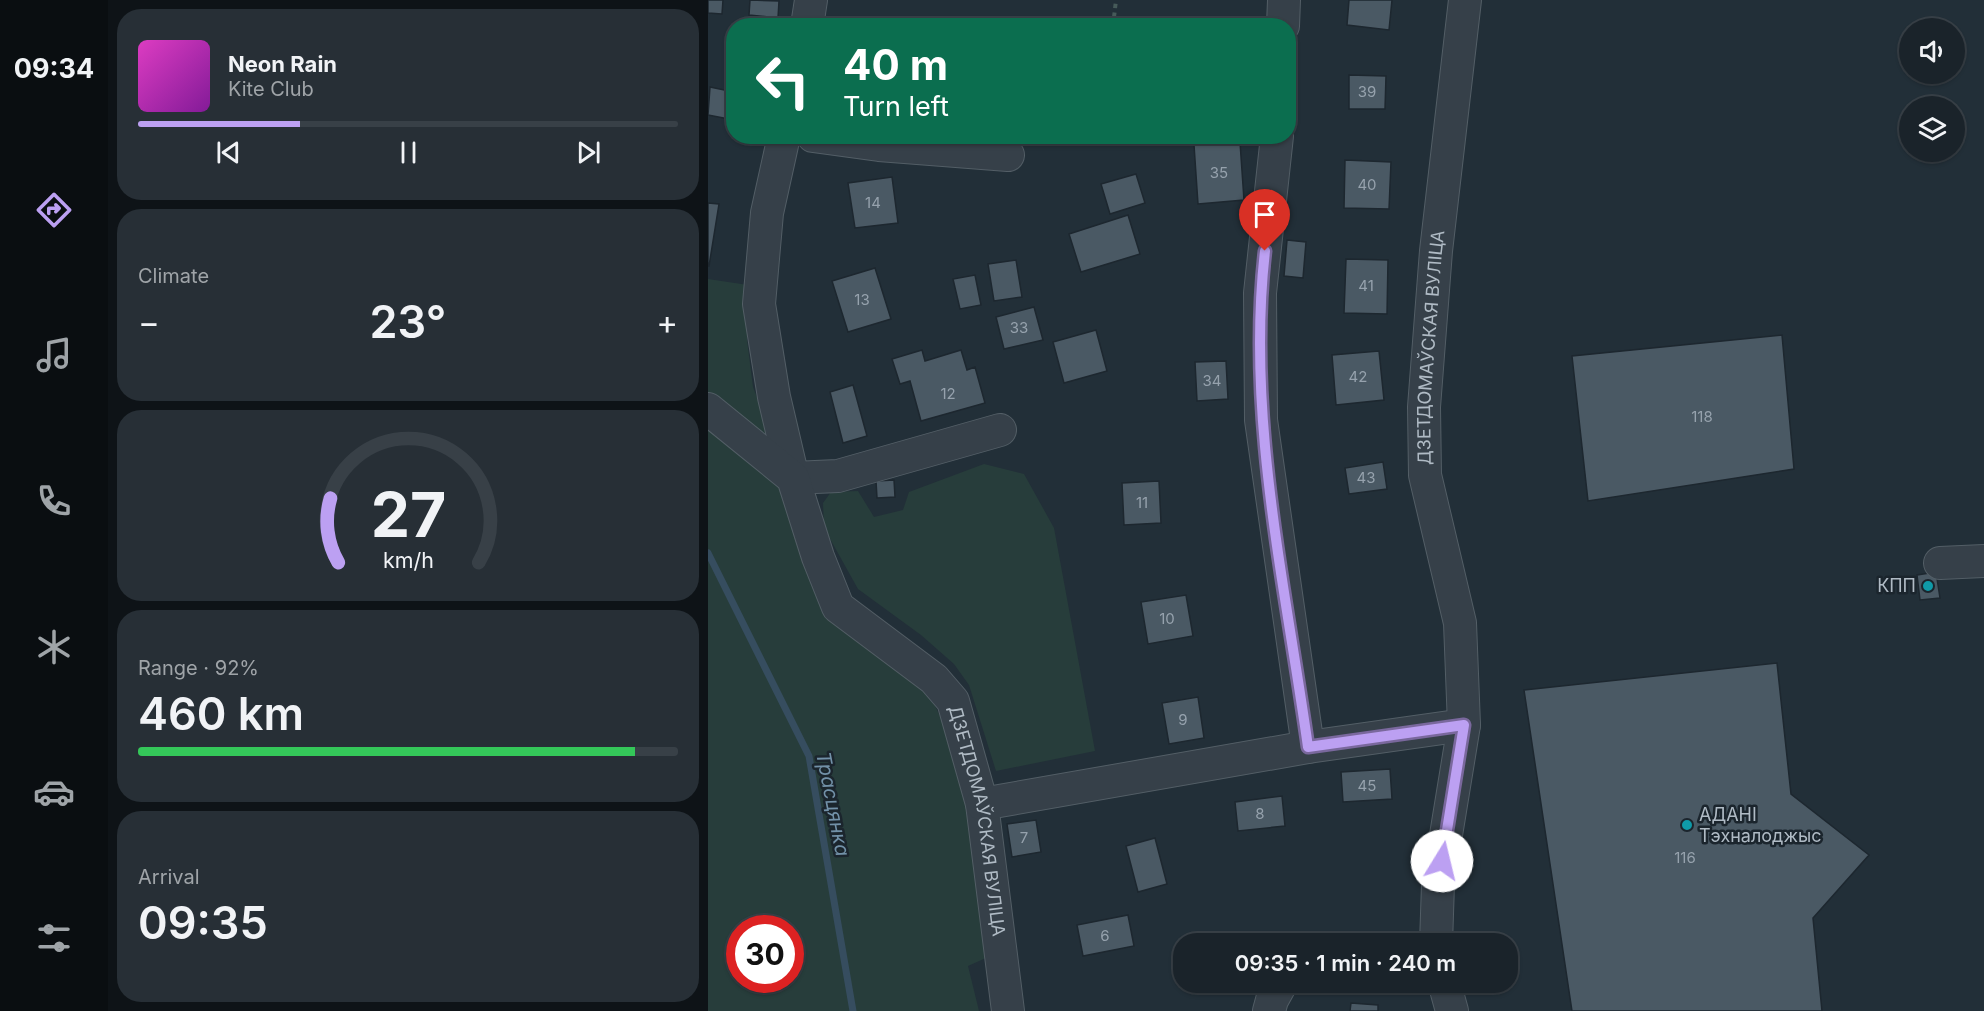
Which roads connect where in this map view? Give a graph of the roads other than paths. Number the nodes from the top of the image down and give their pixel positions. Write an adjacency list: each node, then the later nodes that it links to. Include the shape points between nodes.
1 (812, 0): 4 (street)
2 (1284, 0): 5 (street)
3 (1465, 0): 15 (street, ДЗЕТДОМАЎСКАЯ ВУЛІЦА, via 1436,251 1424,407 1425,475 1460,623)
4 (809, 18)
5 (1283, 18)
6 (781, 144): 12 (street, ДЗЕТДОМАЎСКАЯ ВУЛІЦА, via 767,213 759,304 774,397)
7 (872, 144): 9 (street)
8 (1276, 144): 16 (street, via 1260,292 1262,420)
9 (1008, 155)
10 (708, 409): 12 (street)
11 (1000, 430): 12 (street, via 838,476)
12 (793, 478): 17 (street, ДЗЕТДОМАЎСКАЯ ВУЛІЦА, via 838,607 934,679 953,701)
13 (1984, 561): 14 (street)
14 (1940, 563)
15 (1464, 725): 16 (street); 18 (street, ДЗЕТДОМАЎСКАЯ ВУЛІЦА, via 1438,884)
16 (1308, 747): 17 (street)
17 (982, 804): 21 (street, ДЗЕТДОМАЎСКАЯ ВУЛІЦА)
18 (1436, 933)
19 (1276, 993): 22 (street)
20 (1447, 993): 23 (street)
21 (1008, 1011)
22 (1269, 1011)
23 (1452, 1011)

